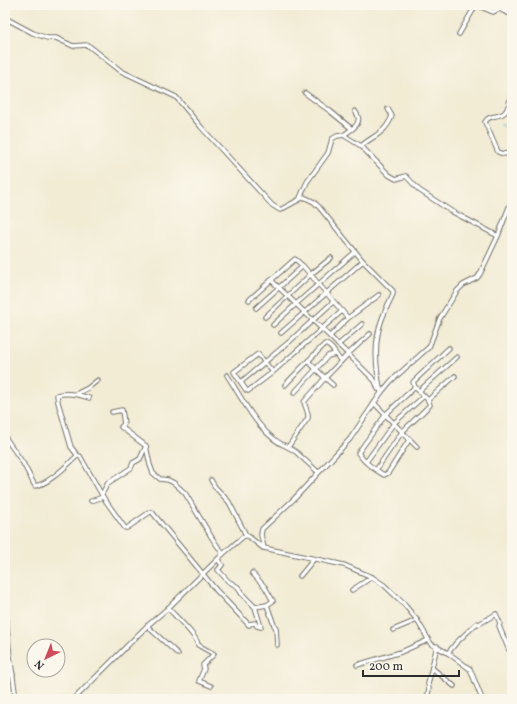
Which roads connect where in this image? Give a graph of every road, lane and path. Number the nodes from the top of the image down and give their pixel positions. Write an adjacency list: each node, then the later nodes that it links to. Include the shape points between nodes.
1 (476, 5): 2 (street, via 490,12 499,9); 4 (street)
2 (512, 15)
3 (5, 18): 13 (street, via 47,38 56,38 73,46 89,46 121,71 174,96 274,207 280,210)
4 (459, 34)
5 (512, 88): 12 (street, via 506,111 488,118 485,122 498,152)
6 (305, 93): 9 (street)
7 (388, 109): 11 (street, via 392,116 383,131)
8 (355, 111): 9 (street, via 359,118)
9 (352, 129): 10 (street)
10 (345, 135): 11 (street); 13 (street, via 332,139 328,153 307,182)
11 (361, 146): 15 (street, via 393,178 406,176 419,190 451,211)
12 (512, 153)
13 (300, 198): 16 (street, via 304,197 314,202)
14 (512, 199): 15 (street)
15 (498, 236): 62 (street, via 478,276 460,288 450,302 428,347 390,381)
16 (355, 252): 18 (street); 22 (street)
17 (331, 258): 20 (street)
18 (363, 261): 24 (street); 62 (street, via 393,291 382,320 377,344 377,373)
19 (303, 266): 20 (street); 21 (street, via 295,259); 23 (street)
20 (310, 275): 22 (street); 26 (street)
21 (272, 280): 23 (street); 27 (street)
22 (319, 285): 24 (street); 29 (street)
23 (279, 287): 26 (street); 30 (street)
24 (326, 293): 28 (street); 31 (street)
25 (379, 295): 34 (street)
26 (288, 296): 29 (street); 33 (street)
27 (249, 300)
28 (333, 302): 32 (street); 35 (street)
29 (296, 304): 31 (street); 37 (street)
30 (256, 308)
31 (305, 312): 35 (street); 39 (street)
32 (342, 312): 34 (street); 38 (street)
33 (265, 317)
34 (348, 318): 41 (street)
35 (313, 321): 38 (street); 49 (street)
36 (362, 324): 42 (street)
37 (273, 325)
38 (322, 330): 41 (street); 51 (street)
39 (281, 333)
40 (370, 334): 45 (street)
41 (330, 336): 42 (street)
42 (338, 344): 45 (street)
43 (449, 348): 59 (street, via 413,382)
44 (335, 354): 47 (street, via 332,348 325,344); 48 (street); 50 (street, via 328,356)
45 (348, 354): 48 (street); 62 (street, via 375,381)
46 (456, 357): 60 (street)
47 (308, 361): 50 (street); 57 (street)
48 (342, 361): 54 (street)
49 (265, 362): 51 (street); 56 (street); 56 (street, via 258,354 235,371)
50 (316, 369): 54 (street); 61 (street)
51 (273, 372): 56 (street, via 248,391)
52 (227, 375): 75 (street, via 263,429)
53 (456, 376): 66 (street)
54 (325, 378): 58 (street); 75 (street, via 304,402 308,418)
55 (98, 380): 63 (street)
56 (241, 382)
57 (286, 385)
58 (333, 385)
59 (415, 387): 60 (street); 69 (street)
60 (419, 391): 64 (street)
61 (294, 393)
62 (381, 393): 67 (street)
63 (75, 394): 65 (street); 77 (street, via 60,394 57,400 71,447)
64 (424, 396): 66 (street); 70 (street)
65 (89, 398)
66 (428, 400): 71 (street, via 430,405)
67 (374, 403): 69 (street); 80 (street, via 350,439)
68 (112, 412): 74 (street, via 122,410 124,424 121,427)
69 (386, 414): 70 (street); 78 (street, via 358,452)
70 (394, 423): 71 (street); 78 (street)
71 (402, 432): 73 (street); 79 (street)
72 (5, 437): 77 (street, via 35,486 56,475)
73 (409, 440): 76 (street); 79 (street, via 388,473 384,475)
74 (146, 446): 82 (street, via 140,459 133,463 131,468 108,483); 86 (street, via 153,473 160,479 174,483 185,493)
75 (288, 447): 80 (street)
76 (417, 447)
77 (78, 456): 82 (street)
78 (366, 462): 79 (street)
79 (376, 470)
80 (318, 472): 85 (street, via 262,530)
81 (211, 480): 84 (street, via 229,502)
82 (103, 495): 83 (street); 90 (street, via 126,529 151,512)
83 (91, 501)
84 (246, 535): 85 (street); 86 (street)
85 (264, 548): 87 (street)
86 (223, 554): 88 (street)
87 (314, 559): 91 (street); 92 (street, via 344,565)
88 (218, 560): 90 (street); 96 (street, via 222,565 218,570 238,587)
89 (252, 573): 95 (street, via 273,600)
90 (203, 574): 96 (street, via 249,625 255,623 261,627); 97 (street)
91 (300, 576)
92 (372, 577): 93 (street); 98 (street, via 396,596)
93 (352, 590)
94 (5, 605): 109 (street)
95 (267, 605): 96 (street); 102 (street, via 276,628)
96 (255, 607)
97 (168, 608): 99 (street); 111 (street, via 198,645 214,654 203,665 204,670 199,681)
98 (417, 620): 100 (street); 101 (street)
99 (147, 626): 106 (street); 114 (street)
100 (393, 630)
101 (428, 640): 103 (street); 107 (street, via 401,652)
102 (277, 645)
103 (437, 646): 105 (street); 108 (street)
104 (509, 650): 105 (street, via 496,614 477,623)
105 (448, 653): 116 (street, via 470,669)
106 (178, 654)
107 (357, 665)
108 (432, 668): 112 (street); 115 (street)
109 (13, 674): 110 (street); 113 (street)
110 (5, 677)
111 (211, 686)
112 (454, 686)
113 (16, 699)
114 (74, 699)
115 (427, 699)
116 (482, 699)

